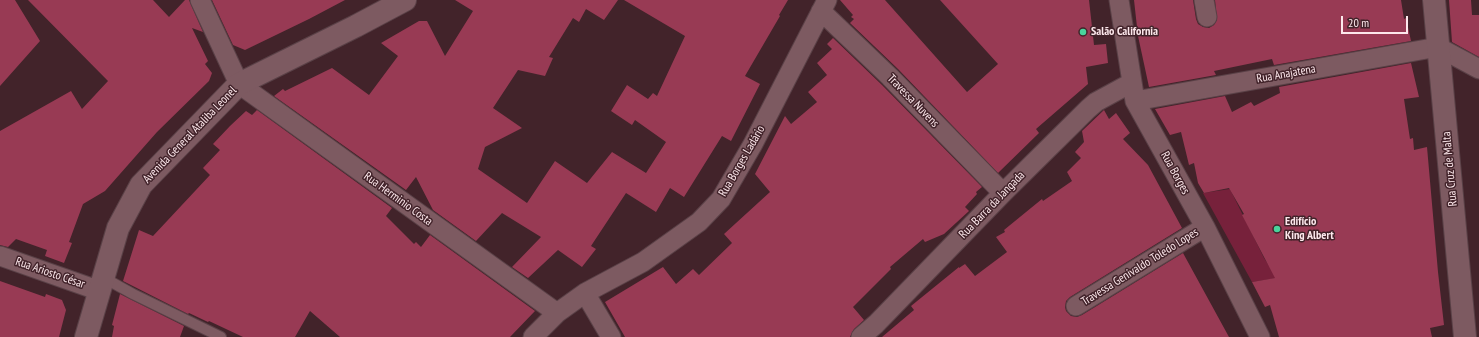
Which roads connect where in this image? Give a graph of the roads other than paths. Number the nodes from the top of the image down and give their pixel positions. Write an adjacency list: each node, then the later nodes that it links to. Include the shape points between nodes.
1 (200, 0): 9 (street)
2 (405, 0): 9 (main road, Avenida General Ataliba Leonel)
3 (1119, 0): 8 (street, Rua Borges)
4 (1434, 0): 6 (main road, Rua Cruz de Malta)
5 (824, 6): 11 (street, Travessa Nuvens); 15 (street, Rua Borges Ladário, via 753,144 721,199 699,222 642,262)
6 (1438, 47): 7 (street); 10 (street, Rua Anajatena); 24 (main road, Rua Cruz de Malta)
7 (1479, 68)
8 (1131, 83): 10 (street, Rua Borges); 11 (street, Rua Barra da Jangada, via 1096,102)
9 (239, 84): 14 (main road, Avenida General Ataliba Leonel, via 141,185 118,228); 17 (street, Rua Herminio Costa)
10 (1135, 101): 12 (street, Rua Borges)
11 (1003, 192): 22 (street, Rua Barra da Jangada, via 876,324)
12 (1205, 227): 16 (street, Travessa Genivaldo Toledo Lopes); 23 (street, Rua Borges)
13 (0, 256): 14 (street, Rua Ariosto César)
14 (102, 284): 18 (main road, Avenida General Ataliba Leonel); 19 (lane, via 133,294)
15 (585, 293): 17 (street, Rua Borges Ladário); 21 (street)
16 (1076, 306)
17 (557, 313): 20 (street, Rua Borges Ladário)
18 (86, 337)
19 (222, 337)
20 (533, 337)
21 (611, 337)
22 (860, 337)
23 (1260, 337)
24 (1465, 337)

